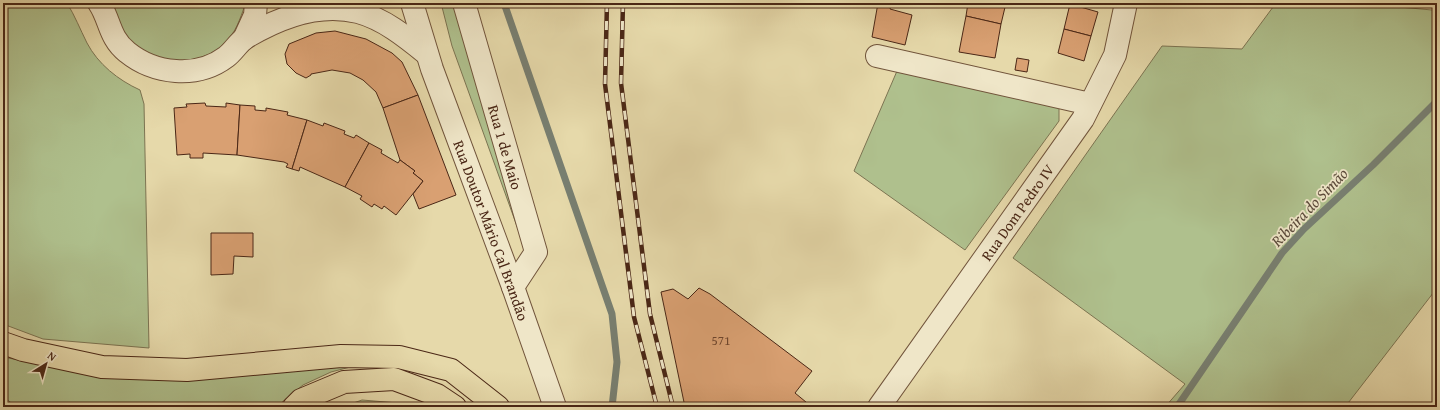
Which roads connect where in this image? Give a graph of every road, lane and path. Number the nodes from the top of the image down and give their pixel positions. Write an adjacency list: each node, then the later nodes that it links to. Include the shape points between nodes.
1 (256, 3): 8 (street, via 255,15)
2 (382, 3): 7 (street)
3 (412, 3): 9 (street, Rua Doutor Mário Cal Brandão)
4 (464, 3): 12 (street, Rua 1 de Maio, via 536,252)
5 (1126, 3): 11 (street, Rua Dom Pedro IV, via 1115,55)
6 (100, 4): 8 (street, via 110,31 126,52 149,66 175,72 201,69 225,58)
7 (357, 12): 8 (street, via 331,10 298,14); 9 (street, via 403,34)
8 (244, 39)
9 (427, 54): 12 (street, Rua Doutor Mário Cal Brandão)
10 (877, 56): 11 (street)
11 (1090, 104): 18 (street, Rua Dom Pedro IV, via 1069,140)
12 (513, 286): 17 (street, Rua Doutor Mário Cal Brandão)
13 (3, 343): 16 (highway, via 23,350 102,367 171,370 341,356 400,356 451,370)
14 (294, 407): 15 (highway, via 302,400 344,382 394,379 437,395)
15 (455, 407)
16 (498, 407)
17 (555, 407)
18 (879, 407)

